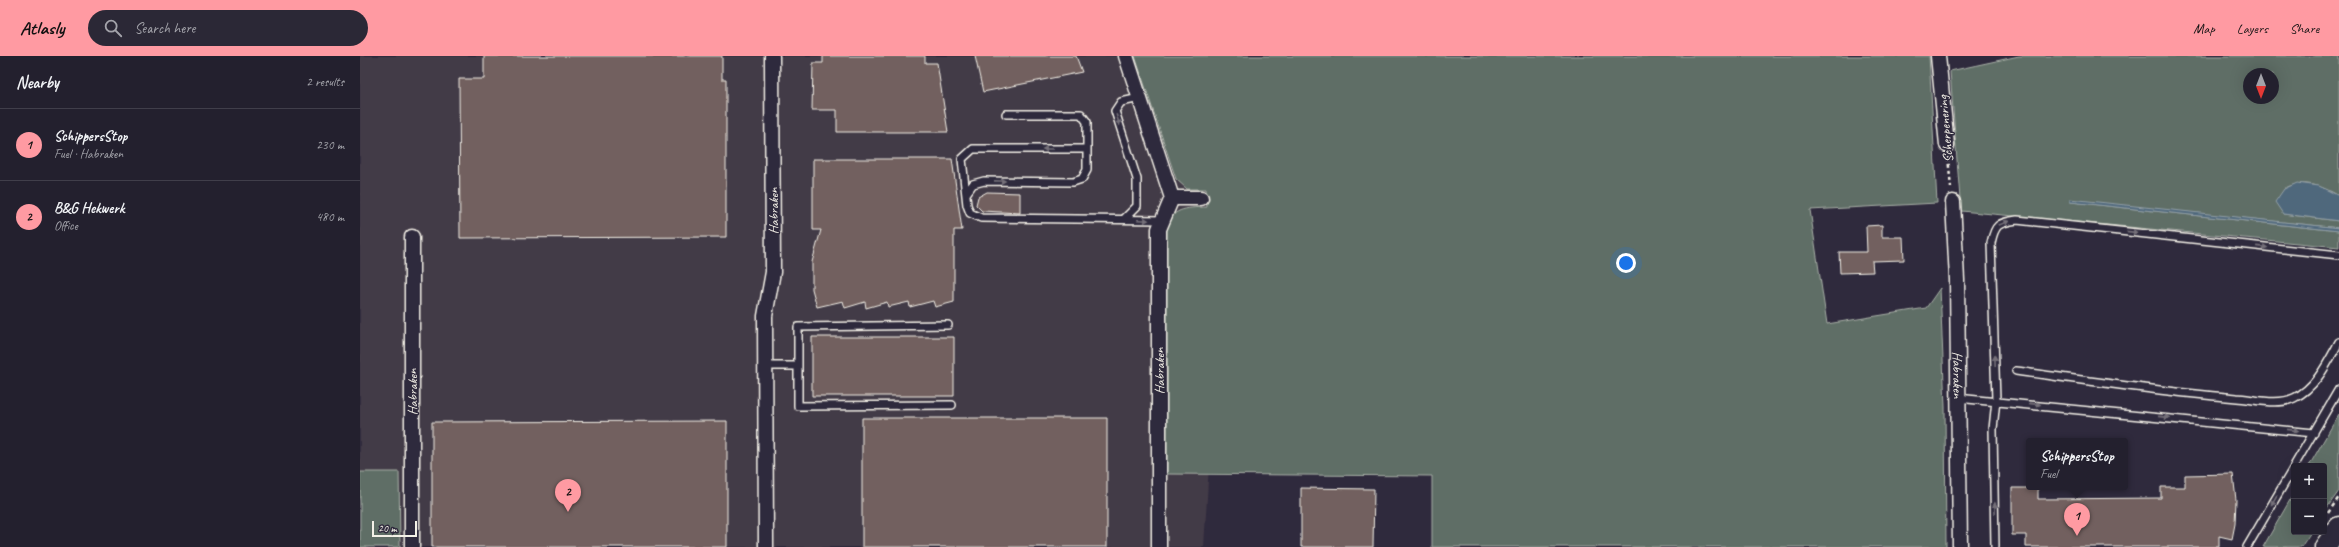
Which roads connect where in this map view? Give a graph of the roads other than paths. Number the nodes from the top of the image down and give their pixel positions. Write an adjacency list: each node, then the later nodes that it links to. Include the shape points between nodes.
1 (772, 56): 18 (street, Habraken, via 773,272 765,316)
2 (1126, 56): 4 (street)
3 (1938, 56): 6 (street, Scherpenering)
4 (1140, 98): 9 (street); 12 (lane, one-way to 12, via 1121,102 1115,111 1137,179 1137,206)
5 (1006, 114): 7 (lane, via 1081,114 1087,122)
6 (1947, 145)
7 (1087, 148): 8 (lane, one-way to 7, via 973,184 984,181 1073,182 1082,179 1087,170); 8 (lane, one-way to 8, via 973,148 962,159)
8 (966, 194): 12 (lane, via 970,213 981,218)
9 (1172, 198): 10 (street); 13 (street, Habraken)
10 (1201, 198)
11 (1952, 202): 22 (street, Habraken, via 1957,280)
12 (1124, 219): 13 (lane, one-way to 13)
13 (1163, 220): 31 (street, Habraken, via 1159,229)
14 (412, 237): 29 (street, Habraken)
15 (2339, 255): 23 (lane, one-way to 15, via 1992,243 1995,228 2003,222 2017,220)
16 (948, 326): 19 (lane, via 798,327)
17 (2339, 342): 20 (lane, via 2314,382 2295,398 2281,402 2203,395)
18 (766, 366): 19 (lane); 30 (street, Habraken)
19 (798, 366): 24 (lane, via 798,406)
20 (2016, 371)
21 (2339, 389): 25 (lane)
22 (1957, 398): 23 (lane); 32 (street, Habraken)
23 (1996, 400): 25 (lane, one-way to 25); 33 (lane, one-way to 23, via 1993,429)
24 (952, 405)
25 (2314, 432): 26 (lane)
26 (2296, 463)
27 (2291, 471): 34 (lane, one-way to 34)
28 (2339, 527): 35 (main road)
29 (412, 547)
30 (766, 547)
31 (1159, 547)
32 (1960, 547)
33 (1995, 547)
34 (2247, 547)
35 (2325, 547)

